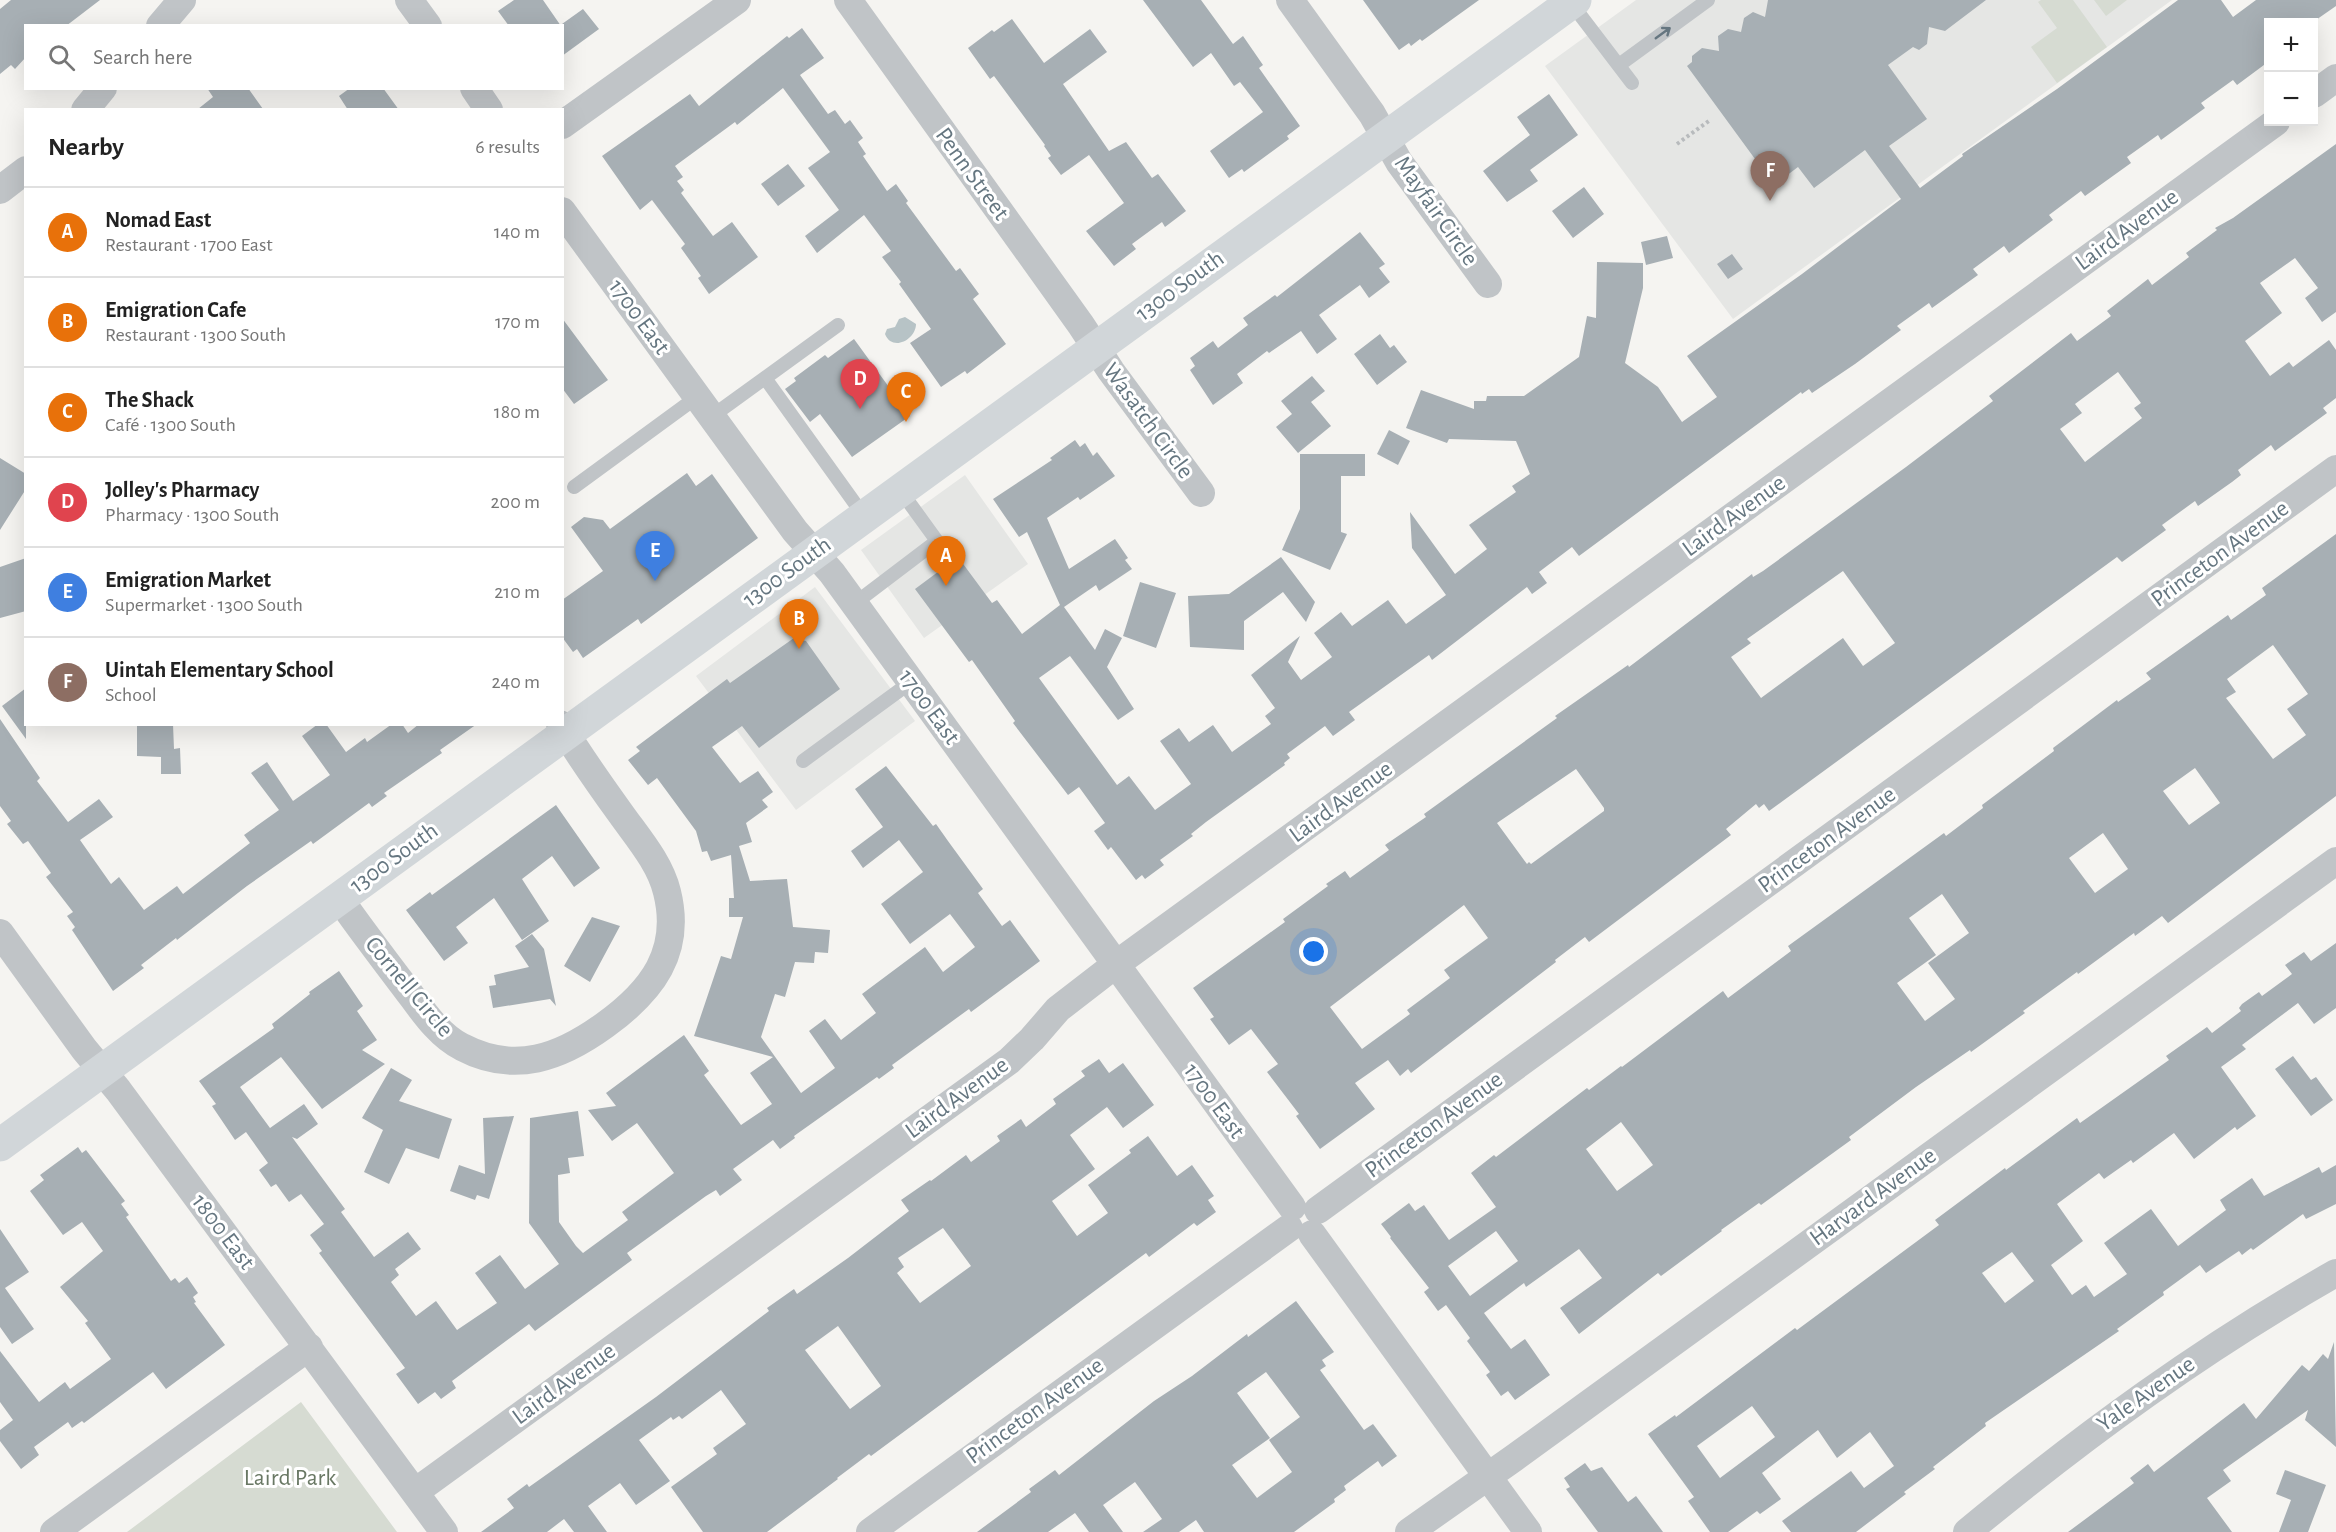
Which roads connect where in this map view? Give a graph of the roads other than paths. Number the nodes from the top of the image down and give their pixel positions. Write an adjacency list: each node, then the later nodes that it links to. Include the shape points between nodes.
1 (182, 0): 8 (street)
2 (410, 0): 9 (street)
3 (737, 0): 18 (street)
4 (848, 0): 26 (street, Penn Street)
5 (1290, 0): 20 (street, Mayfair Circle)
6 (1708, 0): 10 (lane, one-way to 6)
7 (1573, 1): 10 (lane); 20 (street, 1300 South)
8 (162, 24)
9 (427, 24)
10 (1619, 65): 12 (lane)
11 (2336, 78): 15 (street)
12 (1632, 83)
13 (101, 90): 16 (street)
14 (475, 90): 17 (street)
15 (2318, 91)
16 (87, 108)
17 (488, 108)
18 (564, 123)
19 (2270, 126): 42 (street, Laird Avenue)
20 (1386, 137): 24 (street, Mayfair Circle, via 1399,162); 26 (street, 1300 South)
21 (24, 172): 22 (street)
22 (0, 190)
23 (564, 214): 28 (street, 1700 East)
24 (1488, 284)
25 (838, 325): 27 (lane)
26 (1096, 348): 31 (street, 1300 South); 32 (street, Wasatch Circle)
27 (765, 378): 28 (lane); 33 (lane)
28 (704, 407): 30 (lane); 34 (street, 1700 East)
29 (2336, 469): 45 (street, Princeton Avenue)
30 (574, 487)
31 (900, 490): 33 (street, 1300 South); 35 (lane, via 937,541)
32 (1201, 493)
33 (864, 516): 34 (street, 1300 South)
34 (814, 553): 35 (street, 1700 East); 37 (street, 1300 South)
35 (854, 604): 36 (street, 1700 East)
36 (911, 682): 38 (lane); 42 (street, 1700 East)
37 (563, 729): 40 (street, 1300 South); 40 (street, Cornell Circle, via 658,868 670,908 669,945 652,983 636,1001 592,1035 554,1056 534,1060 494,1058 461,1047 429,1018)
38 (803, 761)
39 (2336, 861): 48 (street, Harvard Avenue)
40 (339, 898): 43 (street, 1300 South)
41 (0, 933): 43 (street, 1800 East)
42 (1115, 965): 45 (street, 1700 East); 49 (street, Laird Avenue, via 1058,1009 1009,1061)
43 (102, 1071): 44 (street, 1300 South); 47 (street, 1800 East)
44 (0, 1144)
45 (1303, 1220): 48 (street, 1700 East); 52 (street, Princeton Avenue)
46 (2329, 1284): 55 (street, Yale Avenue, via 2223,1340 2126,1407)
47 (309, 1347): 49 (street, 1800 East); 50 (street)
48 (1488, 1476): 53 (street, Harvard Avenue); 54 (street, 1700 East)
49 (415, 1492): 51 (street, 1800 East)
50 (54, 1532)
51 (444, 1532)
52 (870, 1532)
53 (1409, 1532)
54 (1528, 1532)
55 (1967, 1532)

